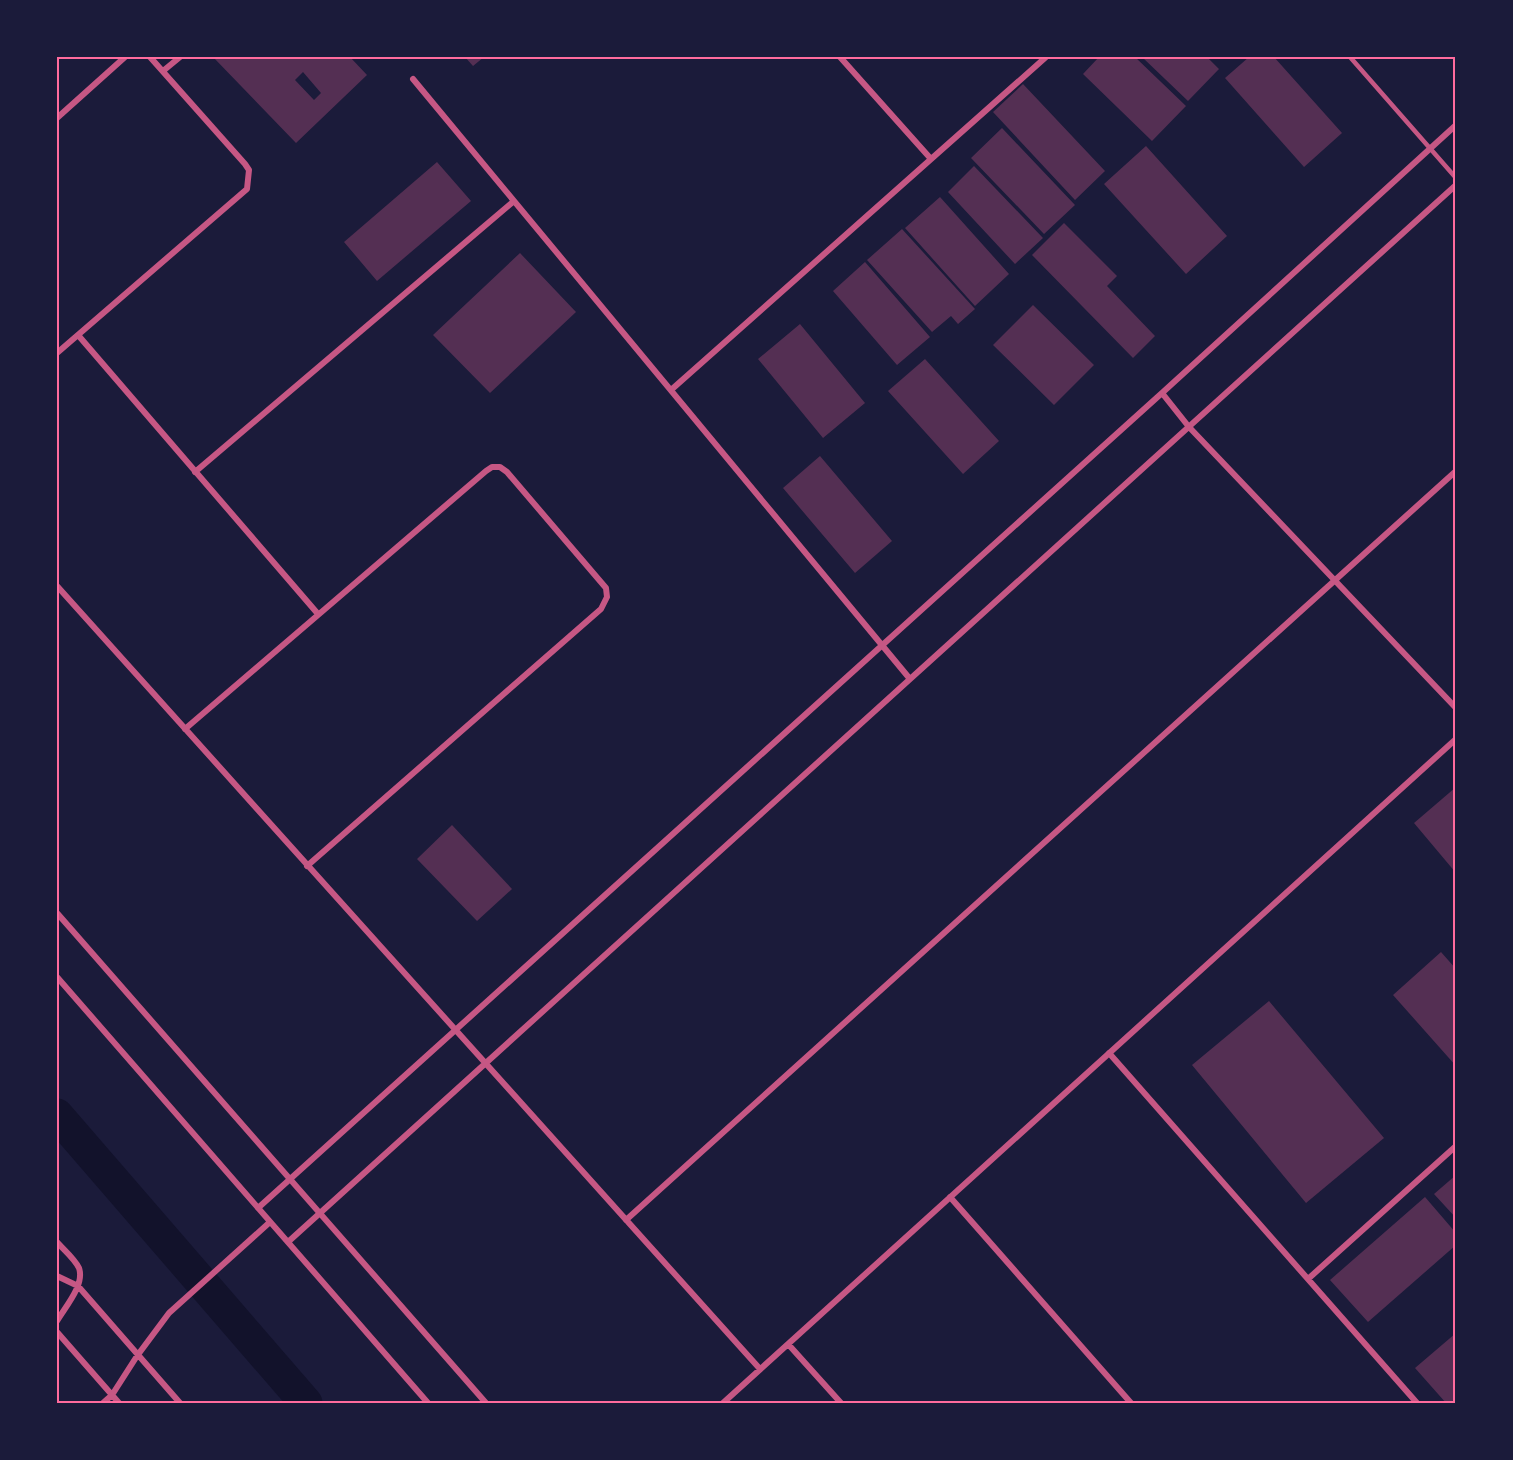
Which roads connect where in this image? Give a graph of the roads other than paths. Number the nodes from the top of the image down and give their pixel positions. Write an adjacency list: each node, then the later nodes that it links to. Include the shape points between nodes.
1 (125, 57): 9 (street)
2 (150, 57): 7 (street)
3 (180, 57): 7 (street)
4 (840, 57): 12 (street)
5 (1046, 57): 12 (street)
6 (1350, 57): 11 (lane)
7 (164, 70): 16 (street, via 245,164 249,171 247,189)
8 (413, 79): 15 (street)
9 (57, 118)
10 (1456, 126): 11 (street)
11 (1430, 149): 13 (lane); 19 (street)
12 (931, 159): 18 (street)
13 (1456, 178)
14 (1456, 185): 20 (street)
15 (514, 201): 18 (street); 22 (street)
16 (78, 335): 17 (street); 22 (street)
17 (57, 353)
18 (671, 390): 26 (street)
19 (1162, 393): 20 (street); 26 (street)
20 (1189, 427): 23 (street); 27 (street)
21 (1456, 471): 23 (street)
22 (195, 472): 25 (street)
23 (1335, 581): 28 (street); 42 (street)
24 (57, 586): 29 (street)
25 (318, 614): 29 (street); 31 (street, via 492,467 507,472 606,588 607,597 601,609)
26 (883, 645): 27 (street); 34 (street)
27 (910, 679): 36 (street)
28 (1456, 708)
29 (186, 729): 31 (street)
30 (1456, 739): 35 (street)
31 (307, 866): 34 (street)
32 (57, 913): 38 (street)
33 (57, 977): 40 (street)
34 (455, 1030): 36 (street); 38 (street)
35 (1109, 1053): 39 (street); 47 (street)
36 (485, 1064): 41 (street); 42 (street)
37 (1456, 1146): 47 (street)
38 (290, 1179): 40 (street); 41 (street)
39 (950, 1197): 51 (street); 62 (street)
40 (258, 1208): 43 (street)
41 (320, 1213): 45 (street); 59 (street)
42 (626, 1221): 53 (street)
43 (270, 1222): 45 (street); 52 (street, via 169,1313)
44 (57, 1242): 48 (street, via 79,1267)
45 (288, 1242): 58 (street)
46 (57, 1276): 48 (street)
47 (1308, 1279): 63 (street)
48 (78, 1286): 49 (street); 52 (street)
49 (57, 1321)
50 (57, 1332): 54 (street)
51 (788, 1344): 53 (street); 61 (street)
52 (137, 1356): 54 (street); 57 (street)
53 (760, 1369): 60 (street)
54 (112, 1395): 55 (street); 56 (street)
55 (103, 1403)
56 (119, 1403)
57 (180, 1403)
58 (428, 1403)
59 (486, 1403)
60 (723, 1403)
61 (841, 1403)
62 (1131, 1403)
63 (1418, 1403)

